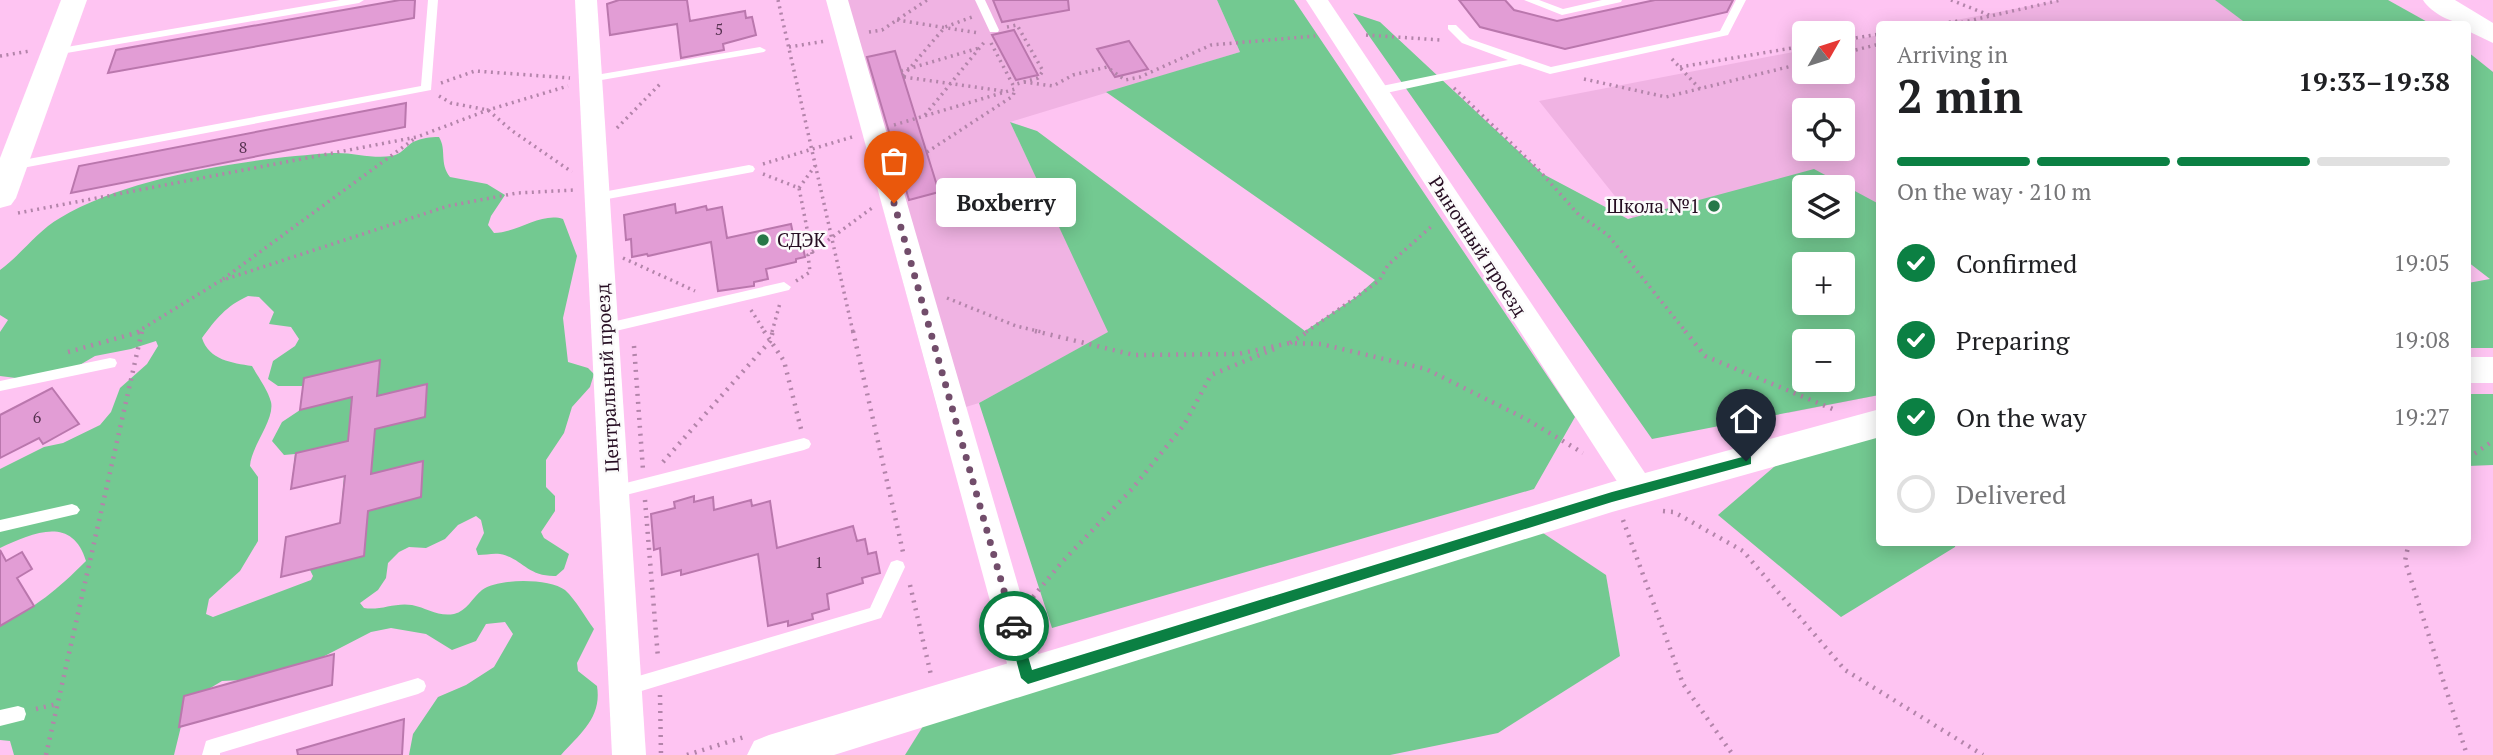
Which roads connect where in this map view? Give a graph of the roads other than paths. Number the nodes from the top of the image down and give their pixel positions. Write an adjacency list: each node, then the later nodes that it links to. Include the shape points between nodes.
1 (74, 0): 18 (street)
2 (359, 0): 18 (lane)
3 (433, 0): 22 (lane, via 427,88)
4 (586, 0): 20 (street, Центральный проезд)
5 (837, 0): 39 (street)
6 (980, 0): 15 (lane)
7 (1317, 0): 21 (street, Рыночный проезд)
8 (1529, 0): 9 (lane, via 1562,12)
9 (1617, 0)
10 (1741, 0): 19 (lane, via 1724,33 1550,72)
11 (2436, 0): 12 (street)
12 (2469, 21)
13 (2471, 22): 16 (street)
14 (1452, 27): 19 (lane, via 1466,41)
15 (990, 34)
16 (2493, 36)
17 (760, 50): 20 (lane)
18 (55, 52): 22 (street)
19 (1519, 60): 21 (lane)
20 (590, 79): 24 (street, Центральный проезд)
21 (1377, 91): 35 (street, Рыночный проезд)
22 (12, 166): 25 (street)
23 (749, 169): 24 (lane)
24 (597, 193): 27 (street, Центральный проезд)
25 (7, 206)
26 (784, 287): 27 (lane)
27 (603, 330): 34 (street, Центральный проезд)
28 (110, 363): 31 (lane)
29 (2471, 370): 30 (street)
30 (2493, 370)
31 (0, 386)
32 (1876, 424): 35 (street)
33 (804, 444): 34 (lane)
34 (614, 492): 41 (street, Центральный проезд)
35 (1623, 499): 39 (street)
36 (72, 510): 37 (lane)
37 (0, 526)
38 (901, 562): 41 (lane, via 875,613)
39 (1028, 678): 46 (street)
40 (418, 686): 44 (lane, via 212,747)
41 (625, 688): 45 (street, Центральный проезд)
42 (18, 714): 43 (lane)
43 (0, 718)
44 (212, 755)
45 (629, 755)
46 (769, 755)

